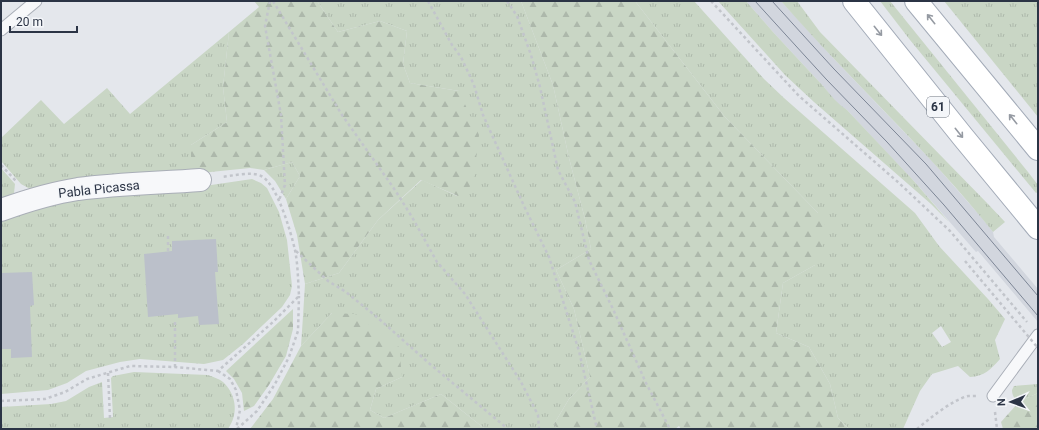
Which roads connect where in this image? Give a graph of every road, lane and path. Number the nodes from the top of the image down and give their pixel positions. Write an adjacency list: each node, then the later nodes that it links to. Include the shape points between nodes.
1 (36, 1): 9 (lane)
2 (270, 1): 12 (path, via 265,26 281,116 286,185)
3 (273, 1): 32 (path, via 342,115 395,190 437,262 465,294 521,382 538,415)
4 (428, 1): 33 (path, via 474,84 483,115 549,257 579,351)
5 (507, 1): 34 (path, via 517,16 531,55 558,170 575,202 589,260)
6 (710, 1): 21 (path, via 799,96 950,231)
7 (854, 1): 14 (main road, 61, one-way to 14)
8 (916, 1): 10 (main road, one-way to 8)
9 (1, 30)
10 (1038, 150)
11 (200, 180): 12 (path, via 250,174 261,176 270,184); 13 (street, Pabla Picassa, via 77,189)
12 (278, 200): 16 (path, via 286,217)
13 (1, 210)
14 (1038, 228)
15 (168, 236): 17 (path)
16 (295, 251): 19 (path); 31 (path)
17 (168, 252)
18 (964, 261): 23 (path, bridge)
19 (299, 296): 25 (path); 30 (path, via 298,331 289,357 257,411)
20 (175, 321): 24 (path)
21 (1028, 323)
22 (1038, 335): 27 (lane)
23 (1038, 348)
24 (175, 367): 25 (path); 26 (path, via 130,366)
25 (218, 371): 30 (path, via 230,379 236,390 240,410)
26 (108, 372): 28 (path, via 45,399); 29 (path)
27 (993, 396): 35 (path, via 968,396)
28 (1, 401)
29 (110, 418)
30 (237, 429)
31 (508, 429)
32 (539, 429)
33 (596, 429)
34 (670, 429)
35 (917, 429)

